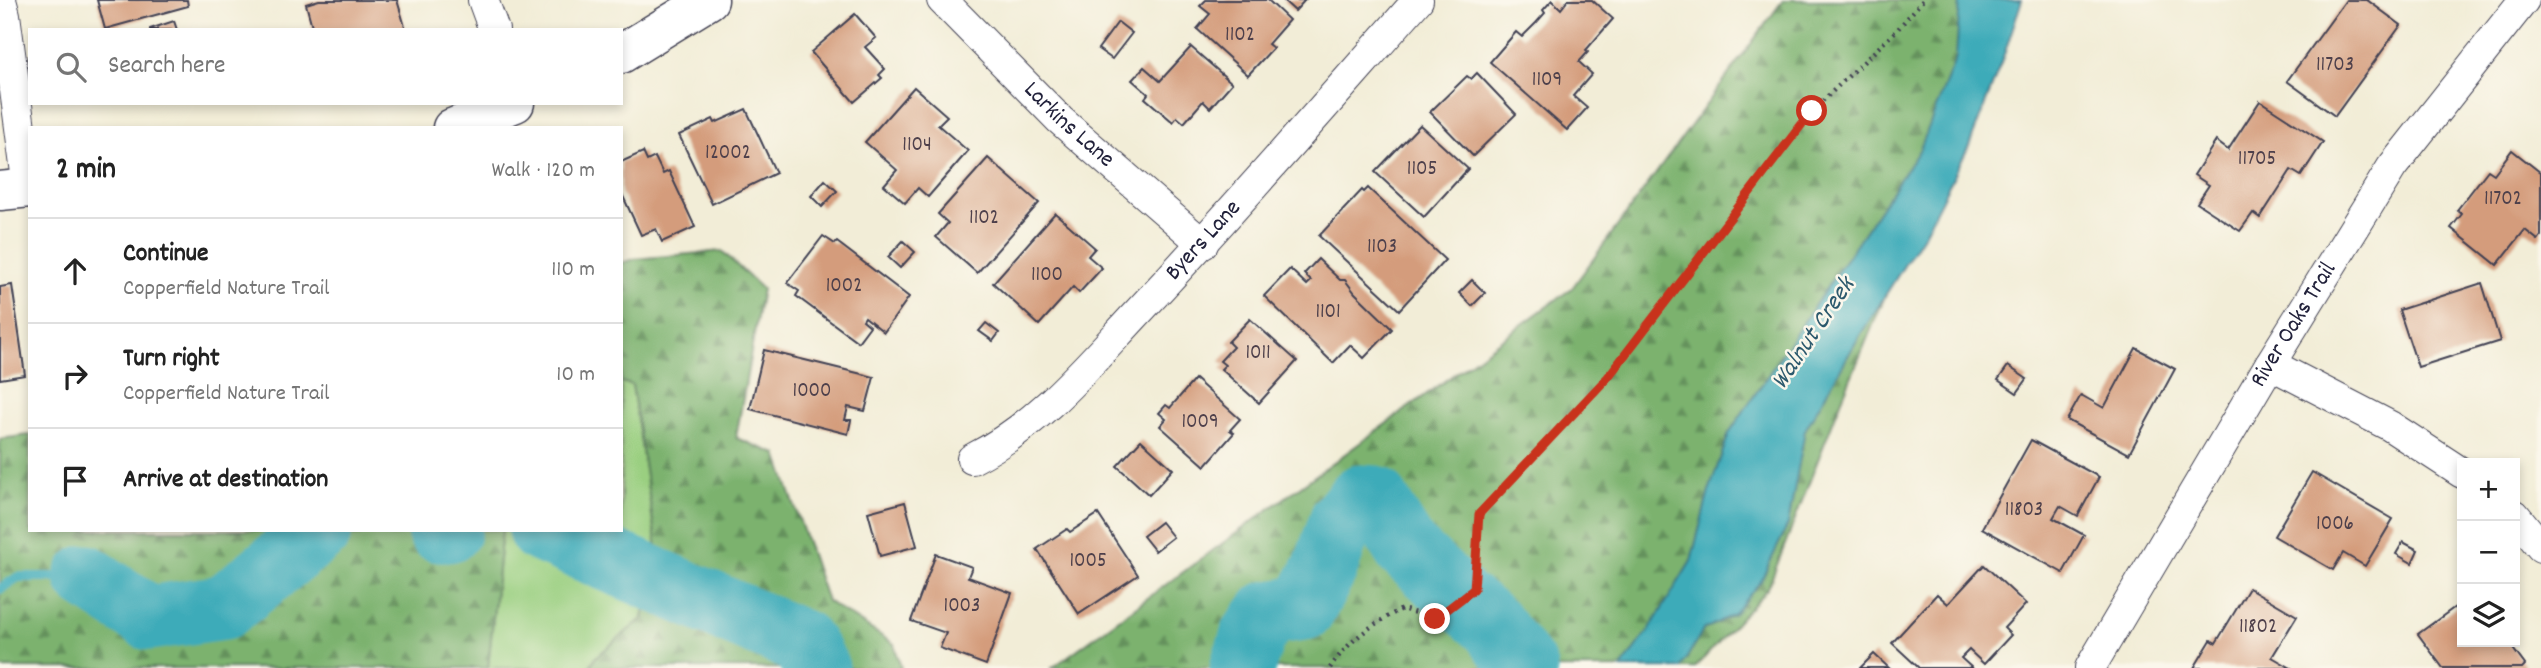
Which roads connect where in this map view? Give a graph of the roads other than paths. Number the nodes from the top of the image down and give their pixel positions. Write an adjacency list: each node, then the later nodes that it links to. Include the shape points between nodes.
1 (1, 0): 11 (street)
2 (483, 0): 7 (street)
3 (709, 0): 8 (street)
4 (942, 0): 12 (street, Larkins Lane, via 1060,121)
5 (1418, 0): 12 (street, Byers Lane)
6 (2524, 0): 13 (street, River Oaks Trail, via 2392,167)
7 (493, 28)
8 (623, 53)
9 (510, 105): 10 (street)
10 (457, 126)
11 (19, 189)
12 (1203, 244): 14 (street, Byers Lane, via 1044,411 1000,445)
13 (2270, 364): 15 (street, via 2390,426); 18 (street, River Oaks Trail)
14 (972, 459)
15 (2457, 470)
16 (2520, 521): 17 (street)
17 (2541, 547)
18 (2090, 668)

